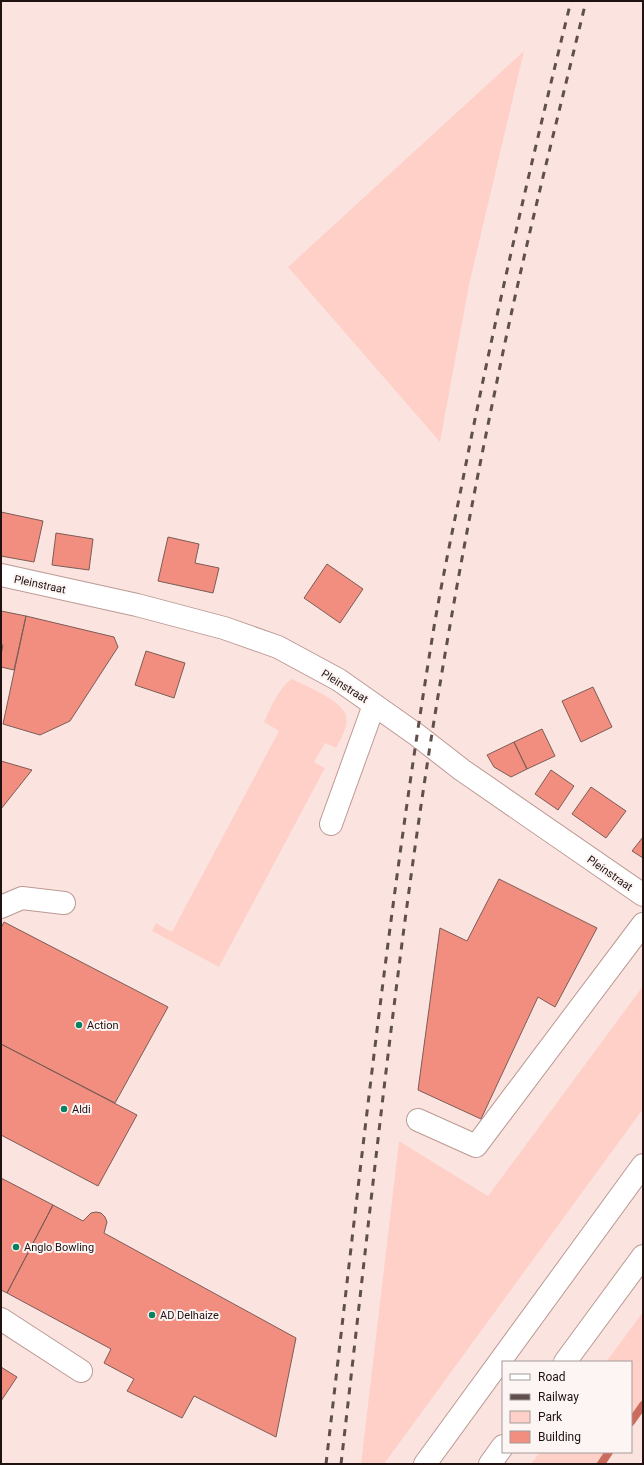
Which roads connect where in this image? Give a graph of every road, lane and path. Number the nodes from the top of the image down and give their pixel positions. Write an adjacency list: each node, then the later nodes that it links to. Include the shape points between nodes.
1 (1, 575): 2 (main road, Pleinstraat, via 137,605 224,628 278,647 339,680)
2 (374, 705): 3 (main road); 4 (main road, Pleinstraat, via 462,770)
3 (331, 824)
4 (643, 896)
5 (64, 903): 6 (main road, via 22,898)
6 (1, 907)
7 (643, 924): 8 (main road, via 476,1146)
8 (418, 1120)
9 (643, 1165): 15 (main road)
10 (643, 1256): 12 (main road)
11 (1, 1319): 13 (main road)
12 (566, 1361)
13 (81, 1371)
14 (502, 1447): 16 (main road)
15 (426, 1464)
16 (490, 1464)

